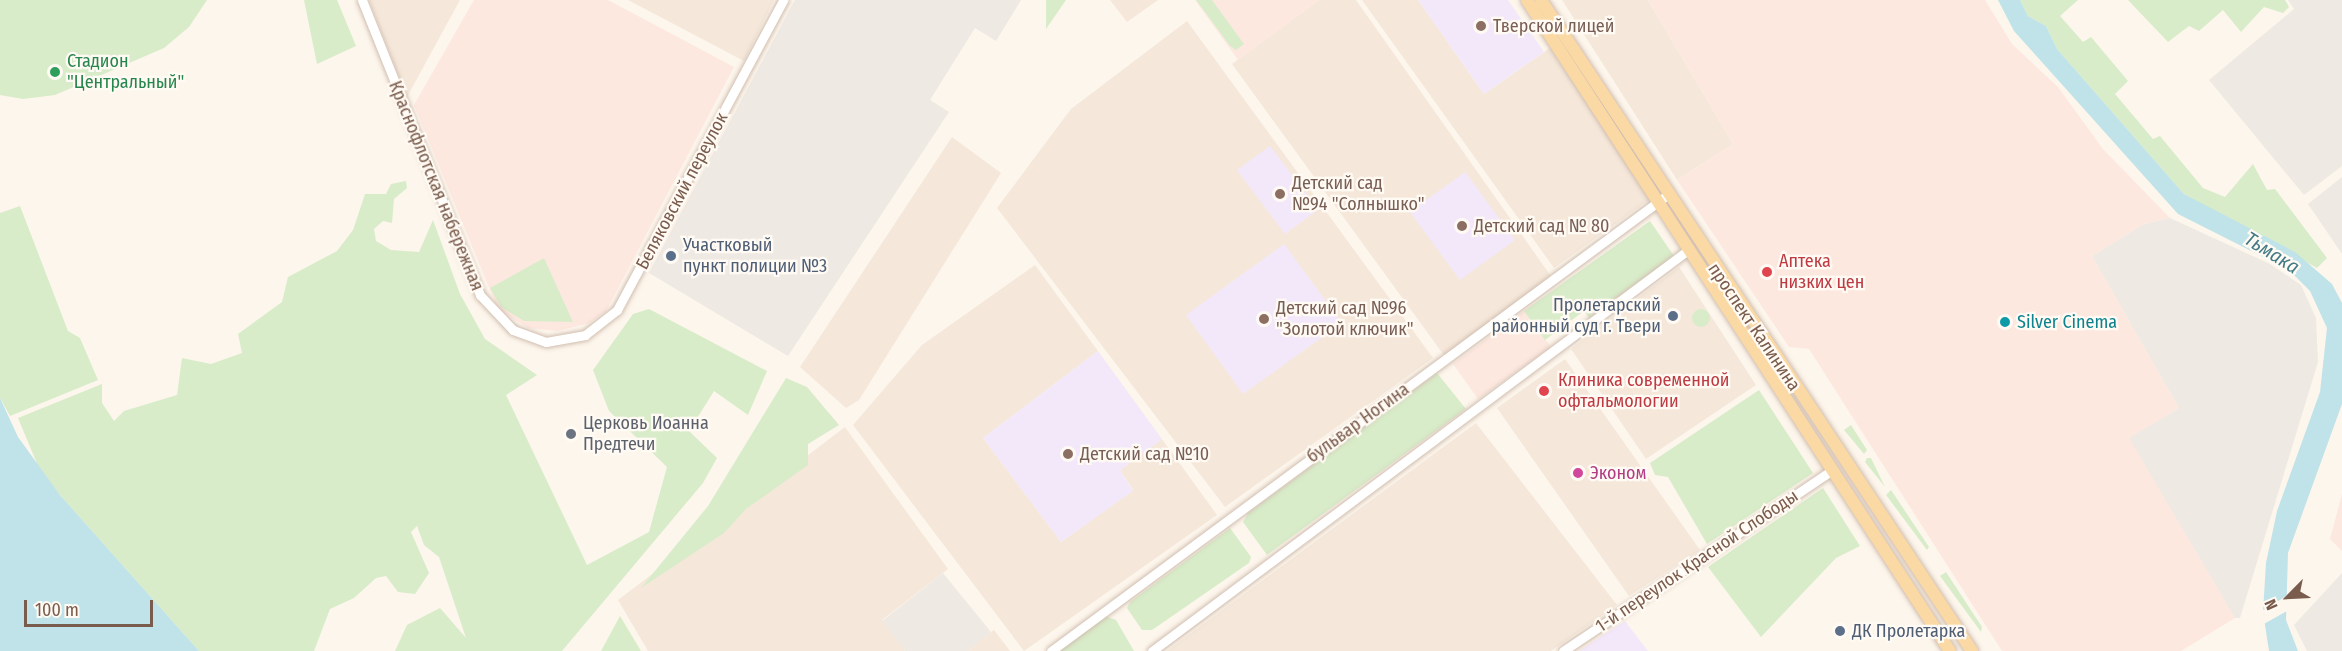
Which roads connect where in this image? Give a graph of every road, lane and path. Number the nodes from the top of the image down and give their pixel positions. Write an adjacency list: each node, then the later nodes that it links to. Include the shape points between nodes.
1 (362, 0): 7 (street, Краснофлотская набережная, via 480,296 513,330)
2 (783, 0): 7 (street, Беляковский переулок, via 617,310 590,333)
3 (1527, 0): 5 (main road, проспект Калинина)
4 (1541, 0): 5 (main road, проспект Калинина)
5 (1661, 200): 6 (main road, проспект Калинина); 8 (main road, проспект Калинина); 10 (street, бульвар Ногина)
6 (1688, 250): 9 (main road, проспект Калинина); 11 (street)
7 (546, 342)
8 (1848, 469): 9 (main road); 14 (main road, проспект Калинина)
9 (1831, 471): 12 (street, 1-й переулок Красной Слободы); 13 (main road, проспект Калинина)
10 (1051, 651)
11 (1152, 651)
12 (1563, 651)
13 (1950, 651)
14 (1972, 651)

